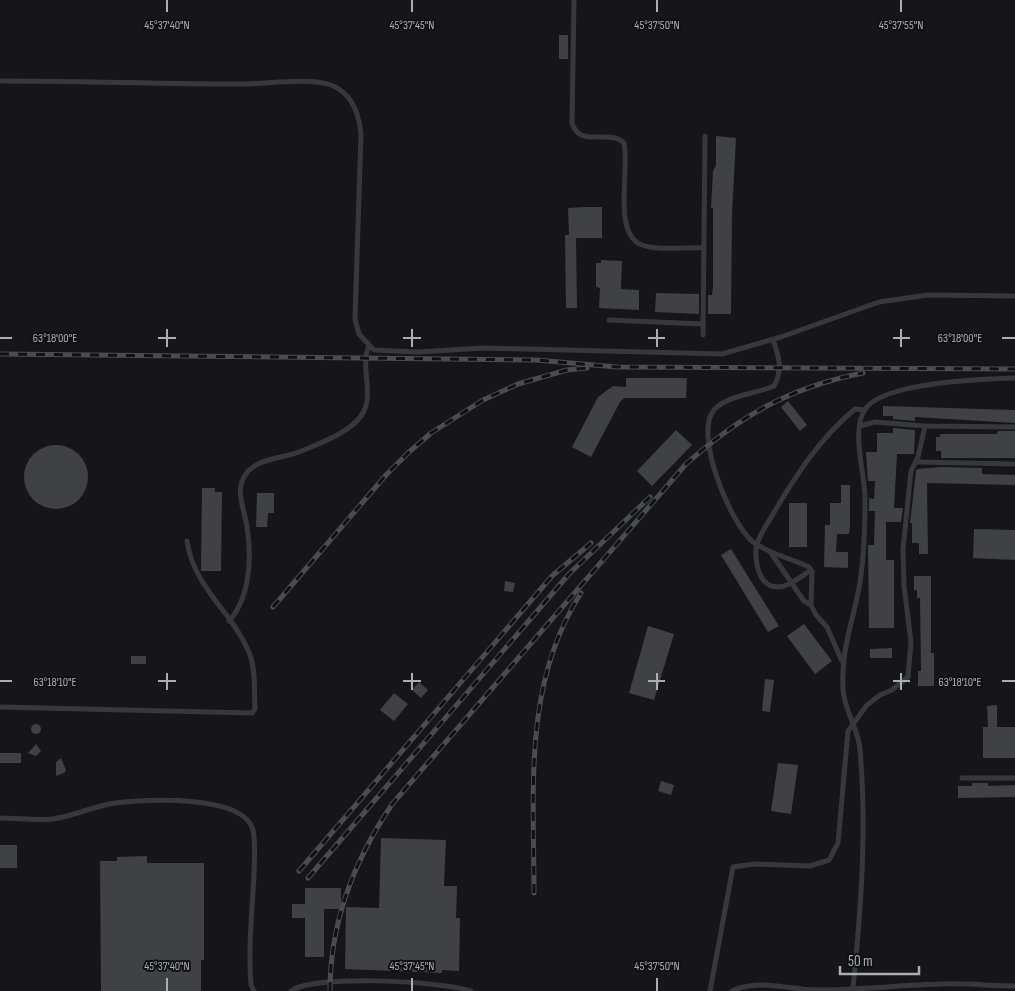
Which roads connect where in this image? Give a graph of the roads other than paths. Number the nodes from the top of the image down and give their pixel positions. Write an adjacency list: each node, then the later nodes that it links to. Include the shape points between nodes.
1 (574, 0): 4 (lane, via 572,123 578,134 616,138 624,143 627,230 635,242 649,247)
2 (0, 81): 10 (lane, via 308,83 329,85 347,96 357,112 361,134 354,319)
3 (705, 136): 4 (lane)
4 (704, 248): 7 (lane)
5 (1015, 296): 9 (lane, via 928,295 879,302)
6 (609, 320): 7 (lane)
7 (703, 324): 8 (lane)
8 (703, 335)
9 (773, 340): 10 (lane, via 710,355 484,348 386,352); 19 (lane, via 780,368 774,386 717,406 708,421 708,444 714,468 740,528)
10 (369, 346): 24 (lane, via 364,358 366,409 361,418 298,452 260,462 243,478 240,490 249,541 247,580 236,614)
11 (1015, 378): 12 (lane, via 905,389 884,394)
12 (864, 410): 13 (lane); 19 (lane, via 855,409 830,432 794,478)
13 (860, 426): 14 (lane, via 875,422); 25 (lane, via 865,497 863,540 859,586)
14 (925, 426): 15 (lane); 16 (lane)
15 (1015, 427)
16 (916, 462): 17 (lane); 27 (lane, via 911,471 904,550 910,669 908,677 867,705)
17 (1015, 464)
18 (188, 541): 24 (lane, via 189,555 197,574)
19 (757, 544): 20 (lane); 22 (lane, via 758,569 764,580 774,587)
20 (771, 552): 21 (lane, via 794,559); 22 (lane)
21 (811, 570): 22 (lane); 23 (lane)
22 (791, 583): 23 (lane)
23 (811, 605): 25 (lane, via 827,627)
24 (229, 621): 26 (lane, via 250,655 255,709 252,713)
25 (843, 662): 27 (lane, via 843,691)
26 (0, 707)
27 (852, 726): 32 (lane, via 860,747 863,857); 36 (lane, via 848,731 836,850 829,860 810,866 755,864 733,867)
28 (962, 778): 29 (lane)
29 (1015, 778)
30 (0, 818): 33 (lane, via 54,819 114,803 155,800 191,801 221,807 243,816 252,827 255,849 250,934 251,985)
31 (1015, 986): 32 (lane, via 944,984)
32 (853, 988): 37 (lane, via 796,990 764,984 741,986)
33 (254, 991)
34 (291, 991): 35 (lane, via 298,985 330,982 440,984)
35 (471, 991)
36 (710, 991)
37 (732, 991)

